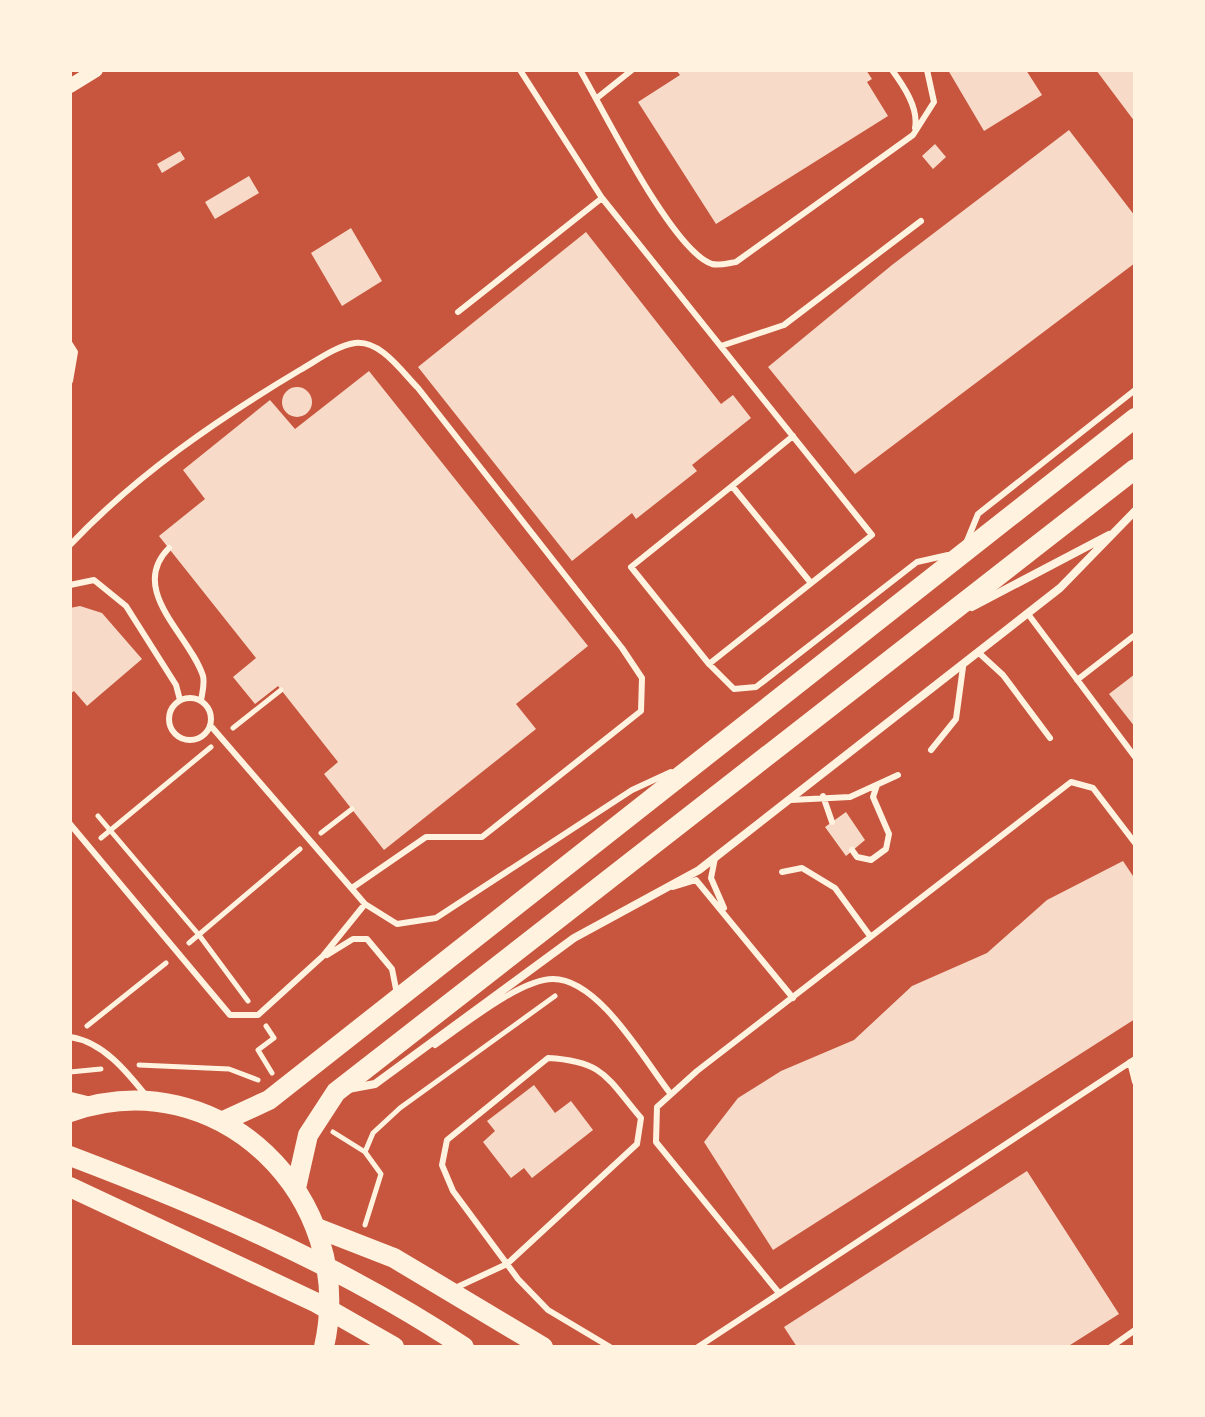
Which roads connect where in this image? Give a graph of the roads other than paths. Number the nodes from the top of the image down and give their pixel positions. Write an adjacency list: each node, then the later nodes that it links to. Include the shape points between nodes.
1 (96, 70): 7 (street)
2 (520, 70): 10 (lane)
3 (580, 70): 8 (lane)
4 (632, 70): 8 (lane)
5 (892, 70): 9 (lane, via 917,121)
6 (927, 70): 9 (lane, via 934,102)
7 (70, 86)
8 (597, 98): 9 (lane, via 640,180 697,256 714,265 736,262)
9 (913, 135)
10 (602, 198): 12 (lane); 14 (lane)
11 (921, 221): 14 (lane, via 784,325)
12 (458, 312)
13 (70, 344): 15 (lane, via 75,352)
14 (721, 346): 18 (lane)
15 (70, 381)
16 (1135, 390): 26 (lane, via 978,514)
17 (1135, 418): 26 (main road)
18 (793, 436): 20 (lane); 27 (lane, via 872,535)
19 (1135, 469): 30 (main road)
20 (732, 486): 27 (lane); 33 (lane, via 631,567)
21 (1135, 511): 23 (street)
22 (1135, 520): 23 (street)
23 (1119, 530): 29 (street); 30 (street)
24 (70, 545): 53 (lane, via 99,514 203,433 326,354 356,343 381,350 418,388 622,648 642,678 641,711 482,837 426,837)
25 (169, 548): 37 (lane, via 155,566 153,587 204,679)
26 (963, 552): 33 (lane, via 917,562 756,687 734,689); 42 (main road)
27 (811, 583): 33 (lane)
28 (70, 585): 36 (lane, via 94,580 126,606 176,685)
29 (1028, 614): 32 (street); 35 (lane)
30 (936, 626): 65 (main road)
31 (1135, 635): 35 (lane)
32 (979, 653): 34 (street); 39 (lane, via 1003,675)
33 (709, 664)
34 (963, 667): 40 (lane, via 956,719); 46 (street)
35 (1077, 680): 41 (lane)
36 (180, 700): 37 (lane); 38 (lane, via 169,719 178,737 197,739)
37 (201, 701): 38 (lane, via 210,712)
38 (210, 725): 53 (lane)
39 (1050, 738)
40 (931, 750)
41 (1135, 757)
42 (697, 761): 55 (lane, via 632,790 436,918 397,924); 59 (main road)
43 (898, 775): 44 (lane)
44 (877, 785): 45 (lane, via 850,797); 51 (lane, via 873,797 889,834 886,849 871,860)
45 (823, 796): 46 (lane); 47 (lane)
46 (788, 800): 50 (street)
47 (832, 822)
48 (70, 824): 58 (lane, via 230,1015 258,1015)
49 (1135, 843): 57 (lane, via 1093,788 1071,782)
50 (728, 847): 54 (street); 56 (lane, via 715,858 711,878)
51 (852, 850)
52 (782, 872): 57 (lane, via 802,868 835,888)
53 (352, 888): 55 (lane)
54 (669, 888): 56 (lane, via 696,880); 64 (street, via 574,938)
55 (365, 904): 58 (lane)
56 (726, 915): 60 (lane)
57 (870, 936): 60 (lane)
58 (323, 956): 59 (lane, via 353,939 367,939 392,969)
59 (397, 997): 71 (main road, via 269,1100)
60 (793, 998): 66 (lane)
61 (70, 1037): 67 (lane, via 124,1066)
62 (1132, 1060): 63 (lane); 78 (lane)
63 (1135, 1082)
64 (375, 1084): 65 (street); 66 (lane, via 521,989 552,978 572,983 600,1002)
65 (336, 1092): 74 (main road, via 308,1135)
66 (670, 1093): 69 (lane)
67 (150, 1101): 68 (main road); 71 (main road)
68 (75, 1106)
69 (657, 1107): 70 (lane); 78 (lane, via 656,1142)
70 (641, 1118): 76 (lane, via 637,1144); 76 (lane, via 599,1068 576,1059 548,1058 447,1140 442,1165 453,1191)
71 (221, 1122): 74 (main road, via 275,1162)
72 (70, 1156): 82 (main road, via 276,1242)
73 (70, 1187): 81 (main road, via 317,1303)
74 (296, 1188): 75 (main road)
75 (317, 1228): 77 (main road, via 394,1258); 80 (main road, via 329,1274 330,1321)
76 (507, 1264): 77 (lane); 84 (lane, via 548,1310)
77 (450, 1291): 83 (main road)
78 (779, 1293): 85 (lane)
79 (1135, 1330): 86 (lane)
80 (324, 1347)
81 (394, 1347)
82 (464, 1347)
83 (543, 1347)
84 (610, 1347)
85 (698, 1347)
86 (1111, 1347)

